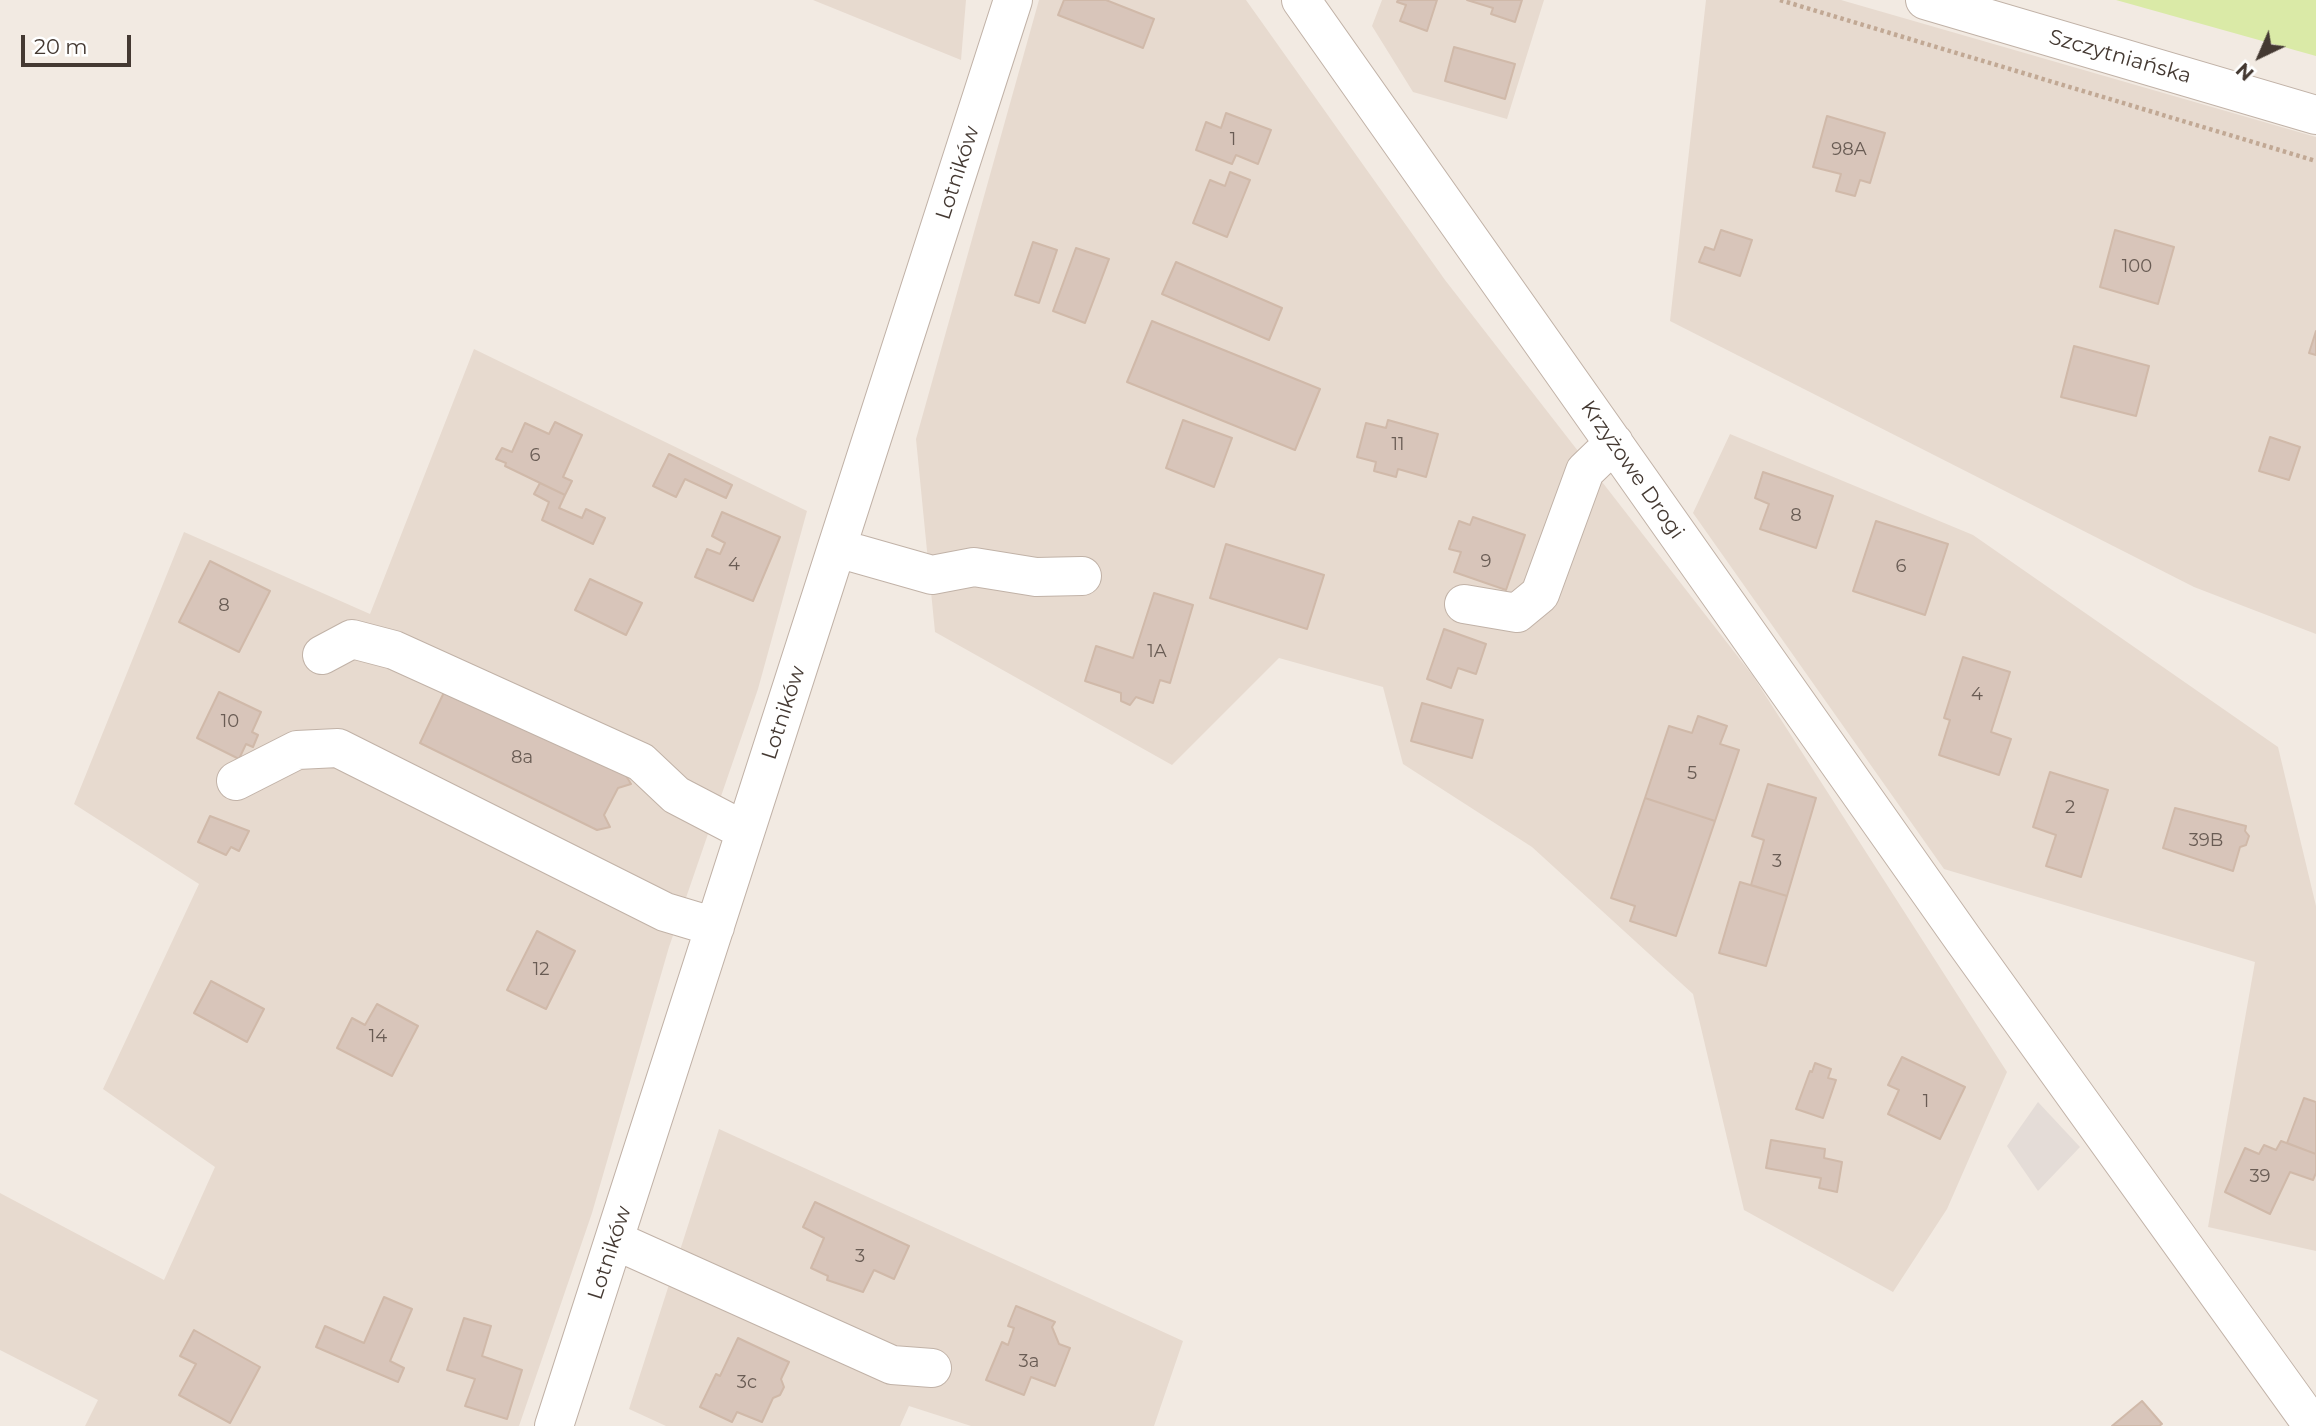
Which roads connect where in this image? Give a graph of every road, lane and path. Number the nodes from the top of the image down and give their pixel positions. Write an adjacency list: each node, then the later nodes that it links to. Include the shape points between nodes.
1 (1013, 0): 8 (street, Lotników)
2 (1301, 0): 7 (street, Krzyżowe Drogi)
3 (1780, 0): 6 (path)
4 (1925, 0): 5 (street, Szczytniańska)
5 (2316, 115)
6 (2316, 161)
7 (1614, 443): 10 (street, via 1585,471 1540,594 1517,613); 17 (street, Krzyżowe Drogi)
8 (837, 548): 9 (street, via 932,575 974,567 1036,577); 13 (street, Lotników)
9 (1082, 576)
10 (1464, 604)
11 (322, 655): 13 (street, via 352,639 394,650 641,762 676,795)
12 (236, 780): 14 (street, via 297,750 338,748 665,912)
13 (745, 831): 14 (street, Lotników)
14 (715, 927): 15 (street, Lotników)
15 (614, 1240): 16 (street, via 892,1365); 18 (street, Lotników)
16 (932, 1368)
17 (2298, 1420)
18 (554, 1426)

